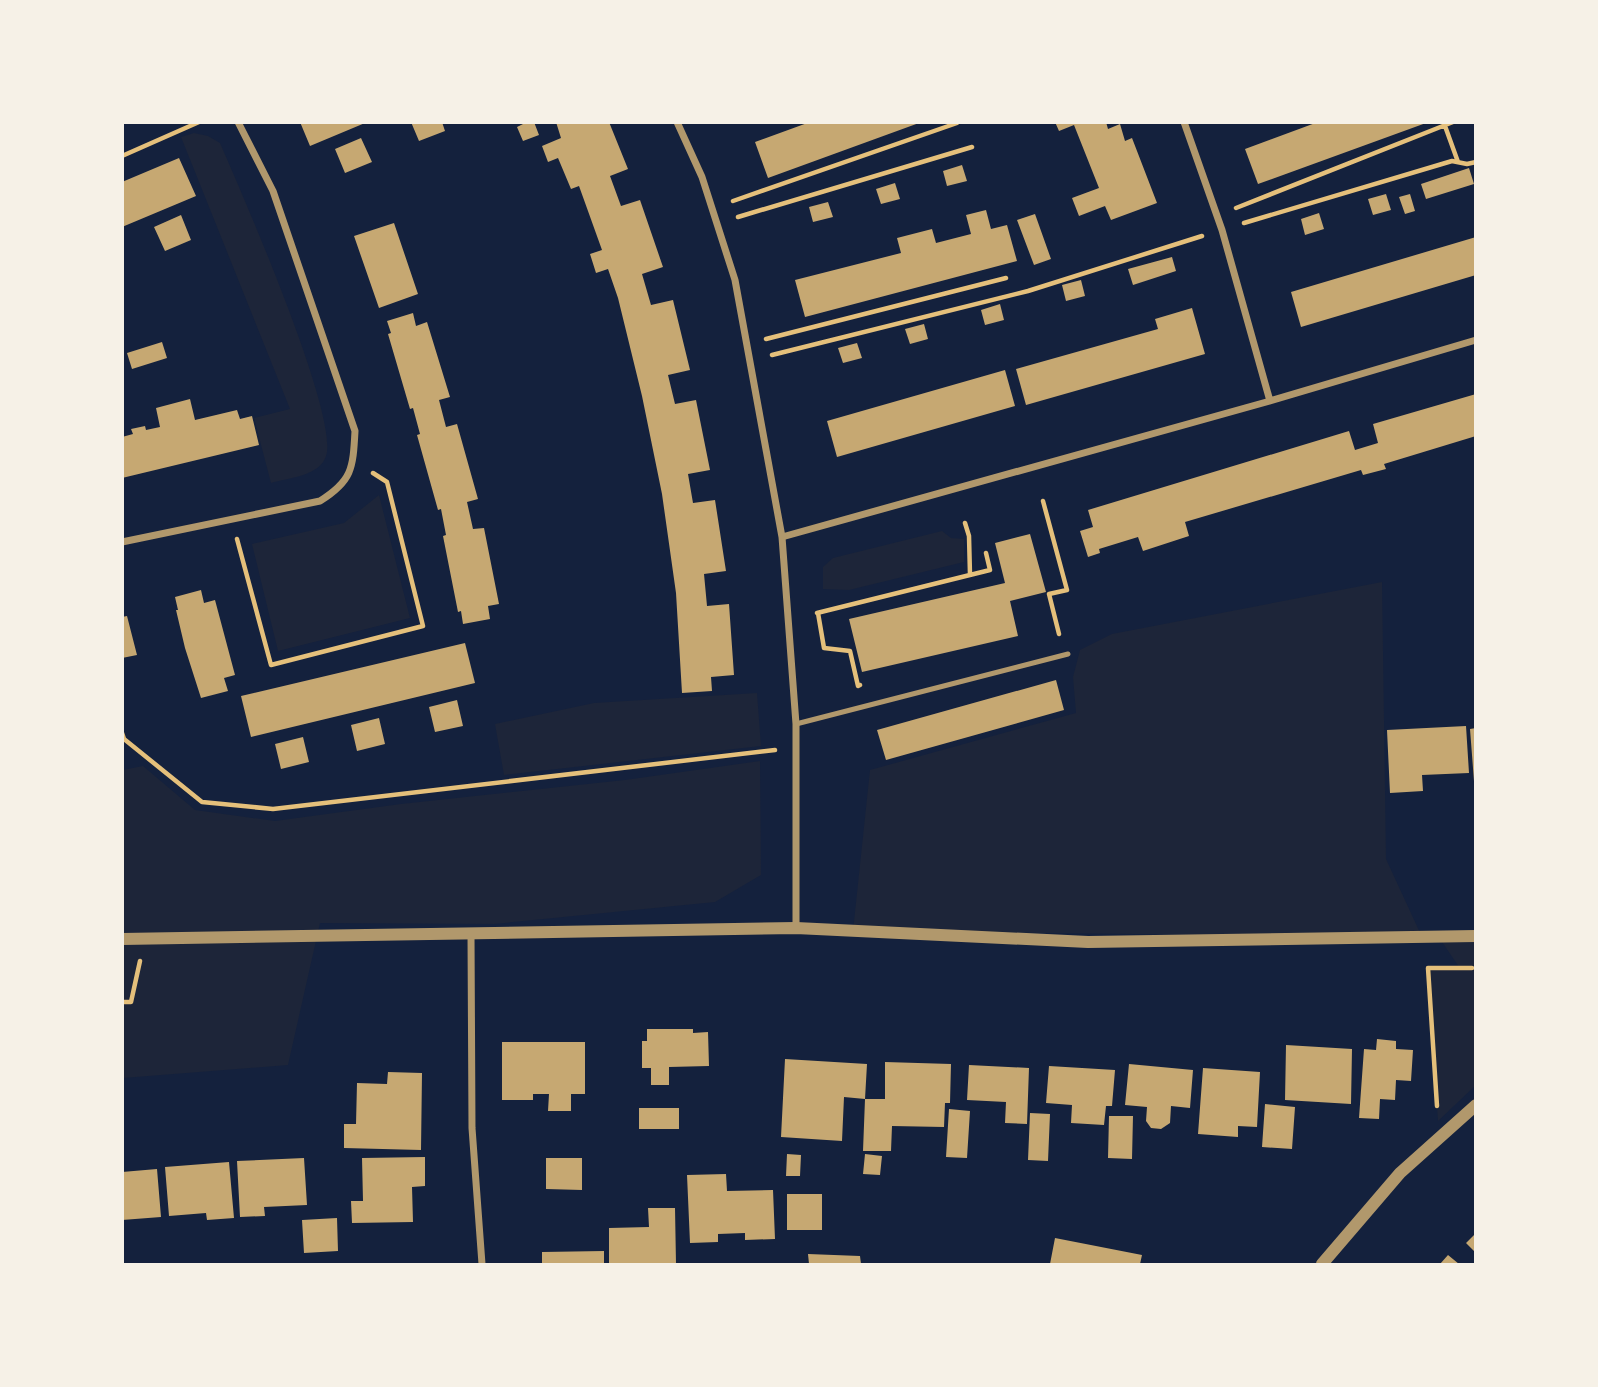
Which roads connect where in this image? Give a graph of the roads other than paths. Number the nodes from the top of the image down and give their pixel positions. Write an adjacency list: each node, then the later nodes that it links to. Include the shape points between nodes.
1 (237, 122): 7 (street, via 277,204 355,431 354,460 341,487 320,501)
2 (677, 122): 6 (street, via 702,177 735,281)
3 (1184, 122): 5 (street, via 1222,230)
4 (1475, 340): 5 (street)
5 (1270, 401): 6 (street)
6 (782, 537): 9 (street)
7 (122, 542)
8 (1068, 654): 9 (lane)
9 (796, 724): 10 (street)
10 (796, 928): 11 (street); 12 (street, via 1088,942)
11 (471, 934): 13 (street); 15 (street, via 472,1128)
12 (1475, 936)
13 (122, 939)
14 (1475, 1105): 16 (street, via 1400,1173)
15 (482, 1265)
16 (1322, 1265)

